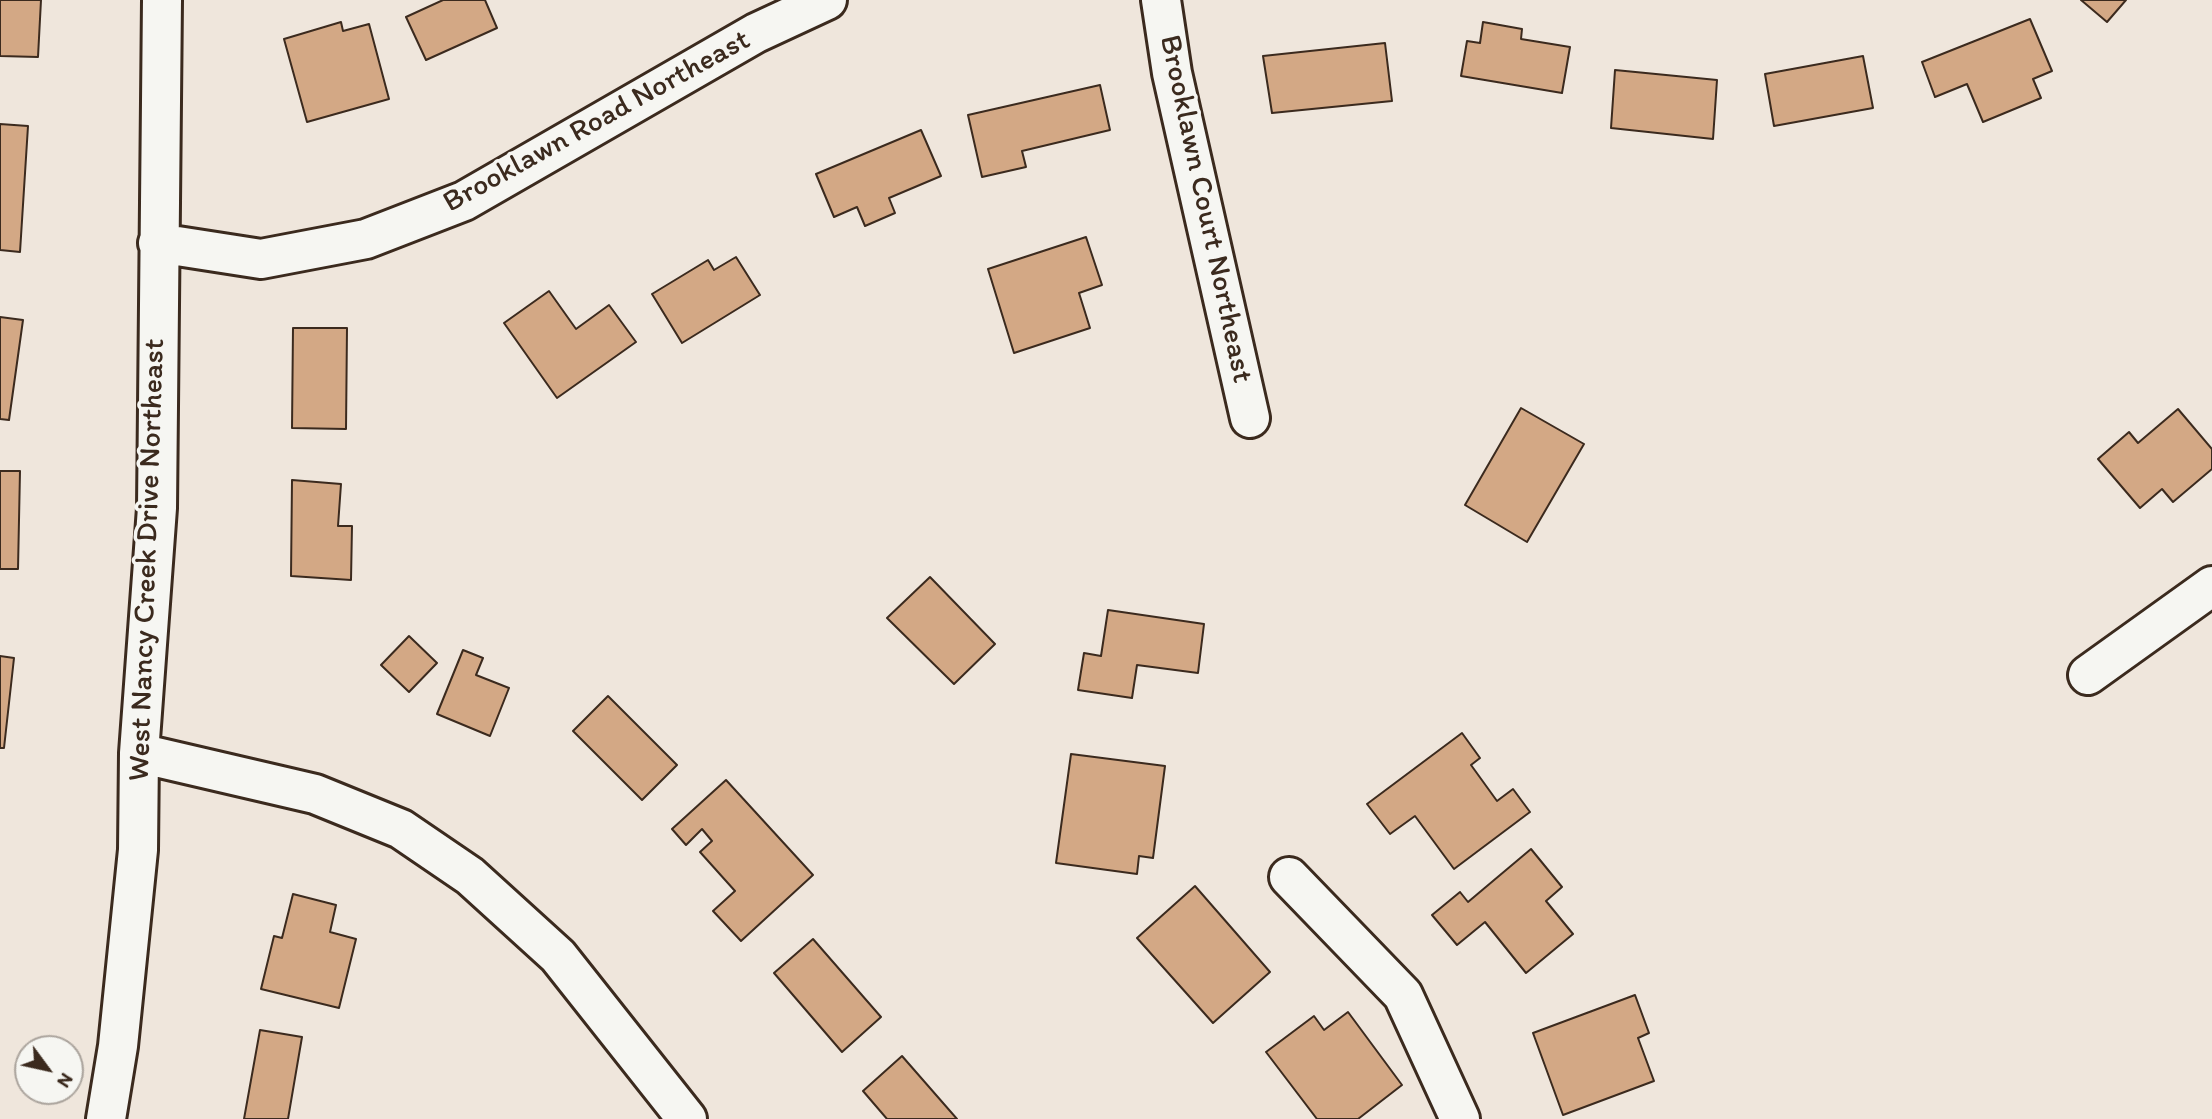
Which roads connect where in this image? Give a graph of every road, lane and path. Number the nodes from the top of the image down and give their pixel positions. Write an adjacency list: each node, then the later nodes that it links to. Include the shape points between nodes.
1 (162, 0): 4 (street, West Nancy Creek Drive Northeast)
2 (827, 0): 4 (street, Brooklawn Road Northeast, via 756,33 464,201 366,239 261,259)
3 (1161, 0): 5 (street, Brooklawn Court Northeast, via 1172,73)
4 (158, 243): 8 (street, West Nancy Creek Drive Northeast, via 157,508)
5 (1250, 418)
6 (2212, 586): 7 (street)
7 (2088, 675)
8 (139, 753): 10 (street, West Nancy Creek Drive Northeast, via 138,850); 11 (street, via 315,794 401,830 470,876 558,956)
9 (1289, 877): 12 (street, via 1403,995)
10 (106, 1119)
11 (687, 1119)
12 (1460, 1119)

